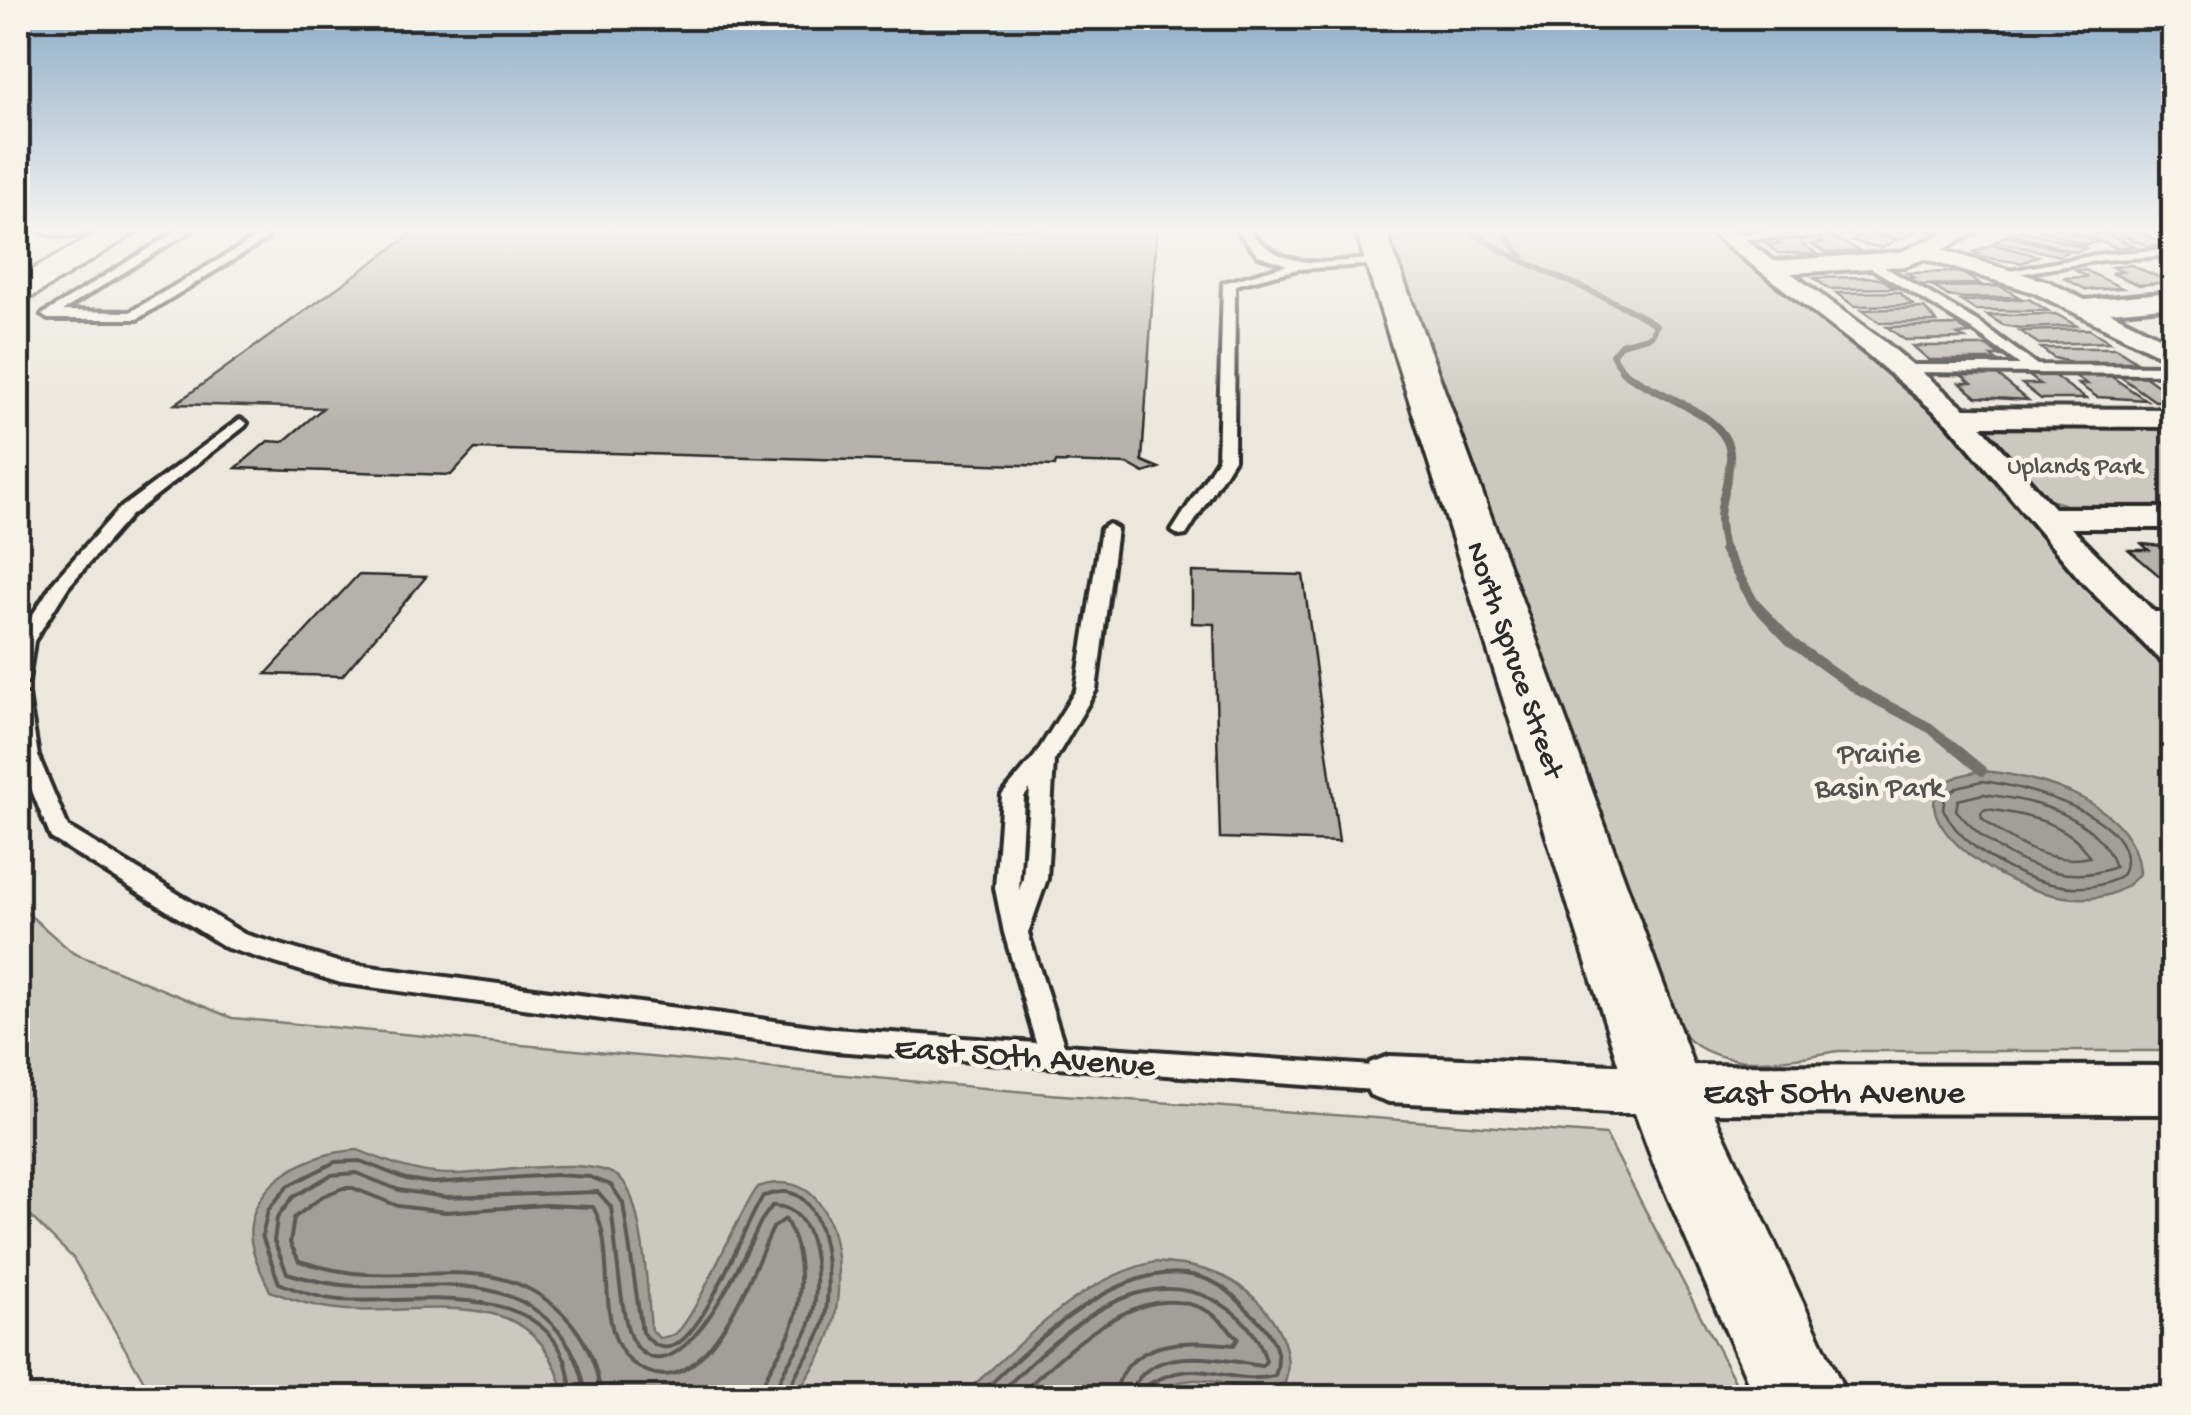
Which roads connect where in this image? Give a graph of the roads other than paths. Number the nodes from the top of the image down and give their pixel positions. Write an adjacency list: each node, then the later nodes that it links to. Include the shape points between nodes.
1 (81, 295): 2 (lane, via 48,315 133,316)
2 (168, 295)
3 (1229, 295): 20 (lane, via 1226,459)
4 (1393, 295): 28 (street, North Spruce Street)
5 (1802, 295): 11 (street)
6 (1924, 295): 12 (lane)
7 (2058, 295): 9 (street)
8 (2174, 299): 9 (street)
9 (2084, 306): 10 (street)
10 (2174, 354)
11 (1902, 369): 12 (lane); 14 (street)
12 (2034, 370): 13 (lane)
13 (2174, 370)
14 (1958, 417): 15 (street); 17 (street)
15 (2174, 418)
16 (240, 422): 24 (lane, via 124,513 61,584 25,641)
17 (2046, 518): 18 (street); 21 (street)
18 (2174, 518)
19 (1109, 529): 26 (lane, via 1086,690 1044,761 1035,879 1016,933)
20 (1180, 531)
21 (2134, 617): 22 (lane); 23 (street)
22 (2174, 617)
23 (2174, 653)
24 (18, 681)
25 (18, 696): 26 (lane, East 50th Avenue, via 28,756 58,832 236,941 340,973 552,1004 834,1040)
26 (1054, 1056): 27 (lane, East 50th Avenue)
27 (1389, 1079): 28 (street, East 50th Avenue)
28 (1664, 1090): 29 (street, East 50th Avenue); 30 (street, North Spruce Street)
29 (2174, 1090)
30 (1802, 1398)

